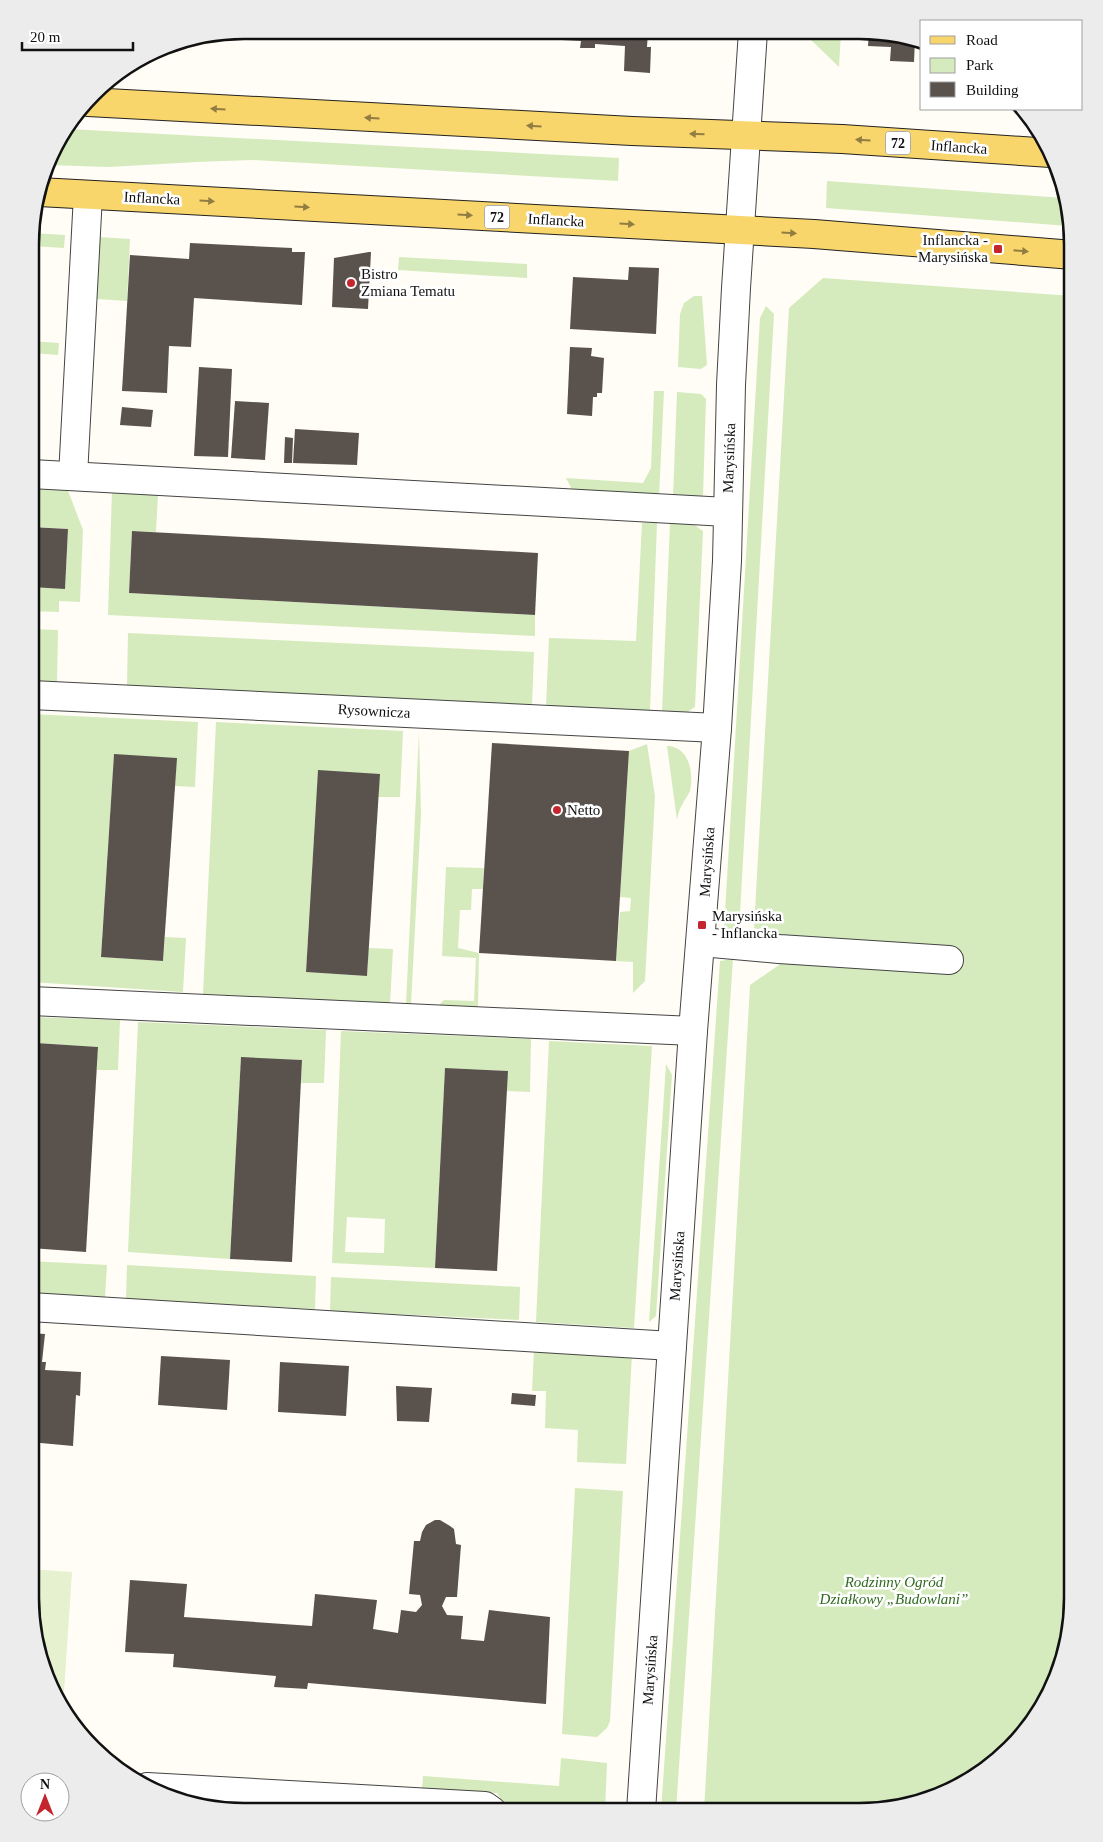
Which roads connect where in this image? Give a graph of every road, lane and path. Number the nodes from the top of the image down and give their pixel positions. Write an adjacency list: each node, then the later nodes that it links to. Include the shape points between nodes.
1 (752, 39): 3 (street, Marysińska)
2 (96, 102): 3 (main road, Inflancka / 72, one-way to 2, via 632,132)
3 (745, 135): 4 (main road, Inflancka / 72, one-way to 3); 7 (street, Marysińska)
4 (1043, 152)
5 (46, 192): 6 (main road, Inflancka / 72)
6 (88, 195): 7 (main road, Inflancka / 72, one-way to 7); 10 (street)
7 (740, 230): 8 (main road, Inflancka / 72, one-way to 8); 11 (street, Marysińska)
8 (1064, 254)
9 (39, 474): 10 (street)
10 (73, 476): 11 (street)
11 (727, 512): 13 (street, Marysińska)
12 (39, 694): 13 (street, Rysownicza)
13 (717, 728): 14 (street, Marysińska)
14 (701, 942): 15 (street); 17 (street, Marysińska)
15 (949, 960)
16 (39, 1001): 17 (street)
17 (693, 1031): 19 (street, Marysińska)
18 (39, 1309): 19 (street)
19 (672, 1346): 22 (street, Marysińska)
20 (165, 1788): 21 (street)
21 (444, 1803)
22 (642, 1803)

